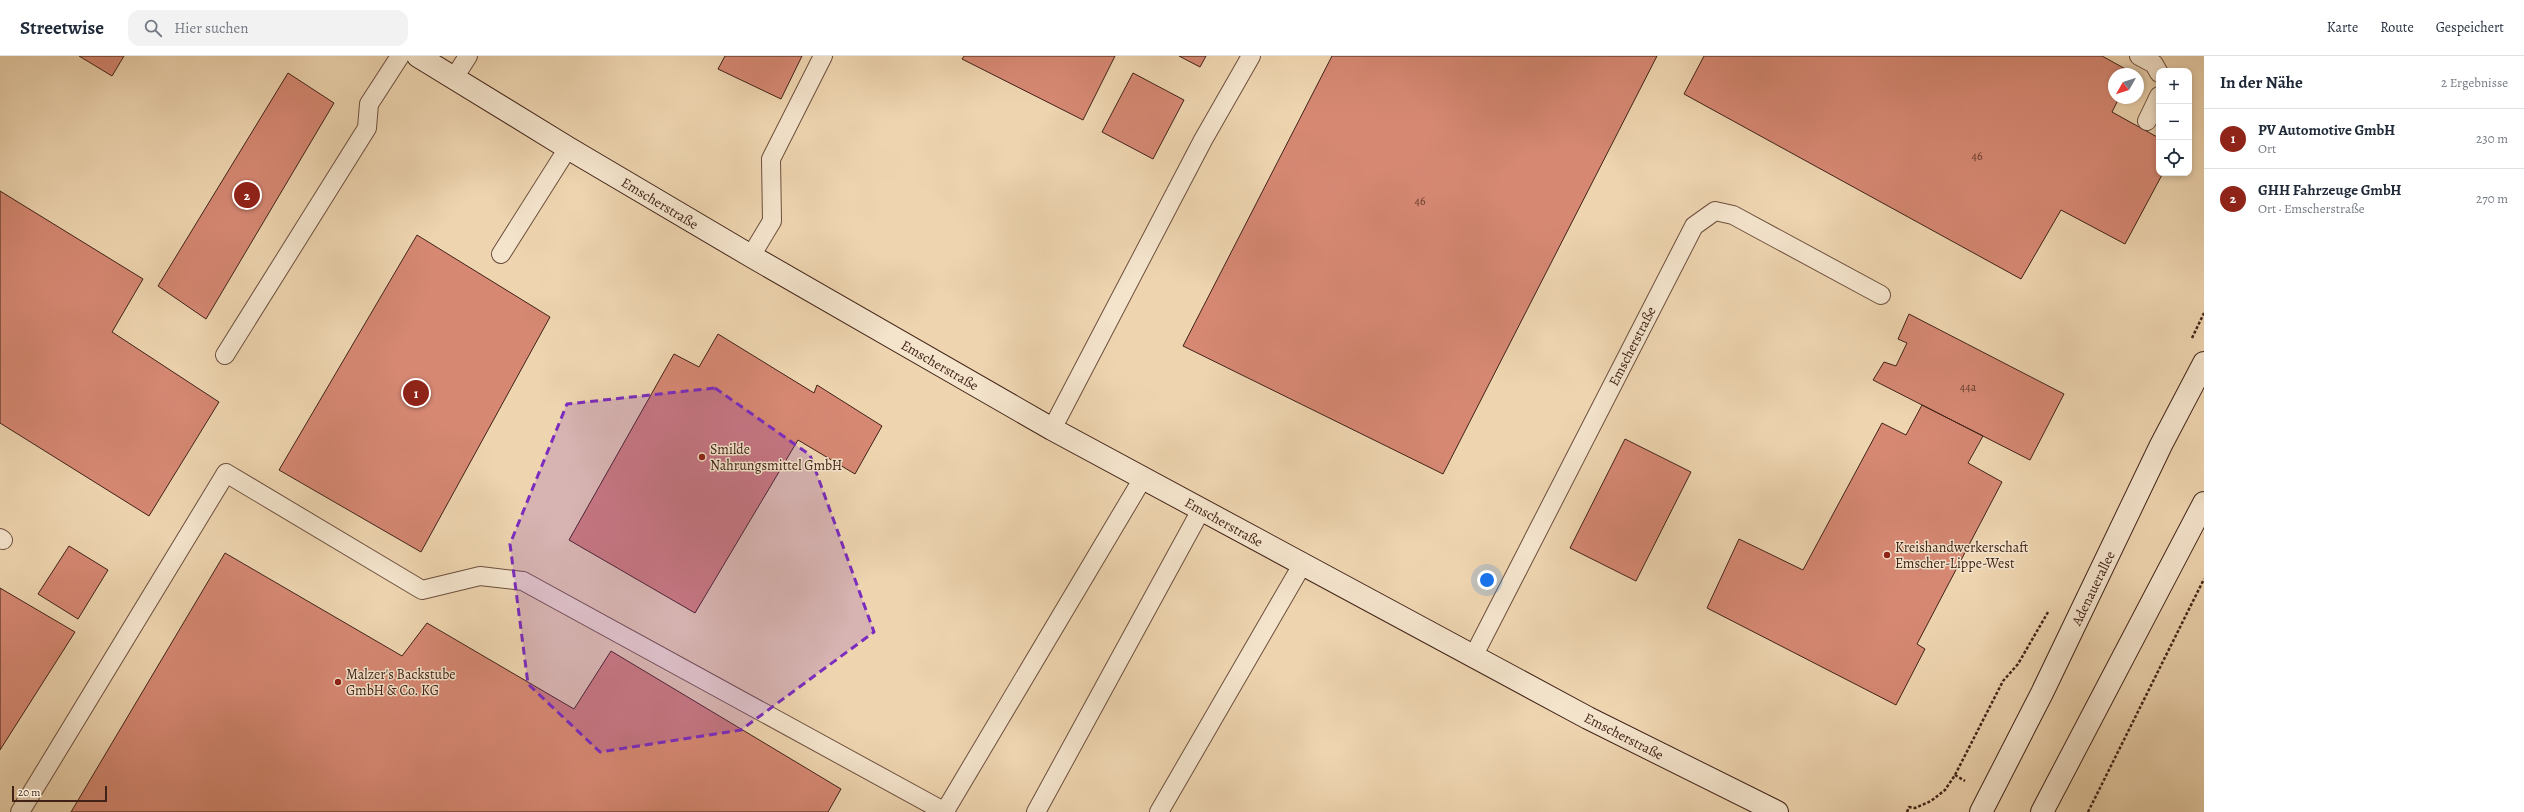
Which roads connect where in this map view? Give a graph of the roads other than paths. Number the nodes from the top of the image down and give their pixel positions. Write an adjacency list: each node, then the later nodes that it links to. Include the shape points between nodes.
1 (400, 56): 15 (lane, via 369,104 367,128)
2 (418, 56): 8 (street, Emscherstraße)
3 (468, 56): 8 (lane)
4 (823, 56): 13 (lane, via 771,158 772,221)
5 (1251, 56): 17 (lane, via 1203,140)
6 (2139, 56): 7 (lane, via 2154,64)
7 (2156, 68)
8 (454, 78): 11 (street, Emscherstraße)
9 (2156, 102): 10 (lane)
10 (2147, 121)
11 (568, 148): 12 (lane); 13 (street, Emscherstraße)
12 (501, 254)
13 (751, 256): 17 (street, Emscherstraße)
14 (1881, 296): 22 (lane, Emscherstraße, via 1733,215 1715,211 1694,226)
15 (225, 355)
16 (2204, 363): 28 (street, Adenauerallee, via 2161,445 2042,693)
17 (1052, 429): 18 (street, Emscherstraße)
18 (1143, 478): 20 (street, Emscherstraße); 23 (lane)
19 (2204, 503): 29 (street)
20 (1201, 510): 21 (street, Emscherstraße); 25 (lane)
21 (1302, 565): 22 (street, Emscherstraße); 26 (lane)
22 (1474, 655): 27 (street, Emscherstraße, via 1588,718)
23 (945, 811): 24 (lane, via 523,581 480,576 422,590 226,473)
24 (20, 812)
25 (1036, 812)
26 (1159, 812)
27 (1777, 812)
28 (1981, 812)
29 (2042, 812)

